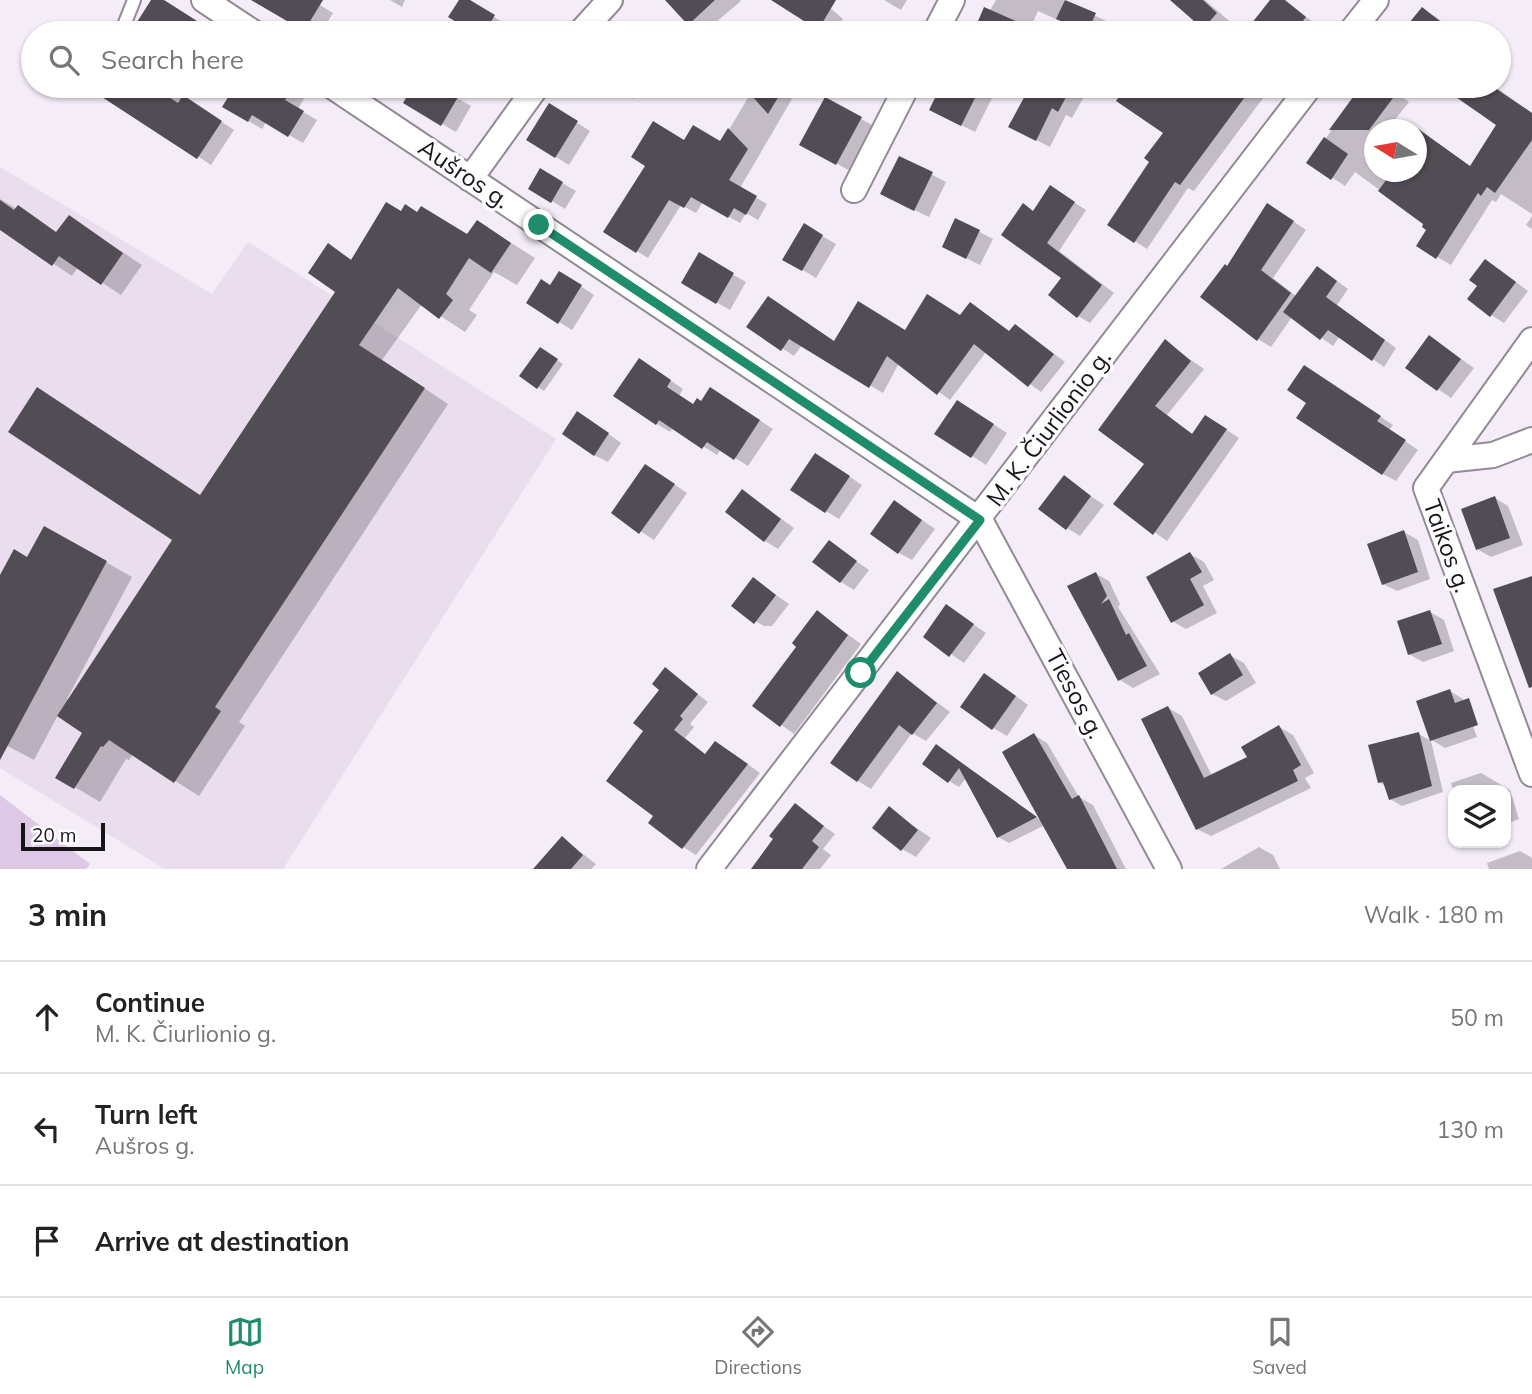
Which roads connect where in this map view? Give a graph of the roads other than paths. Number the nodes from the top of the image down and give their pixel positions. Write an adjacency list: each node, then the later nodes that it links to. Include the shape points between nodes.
1 (134, 0): 6 (lane)
2 (204, 0): 7 (street)
3 (610, 0): 8 (street)
4 (952, 0): 9 (street)
5 (1376, 0): 10 (street)
6 (126, 21)
7 (236, 21)
8 (591, 21)
9 (941, 21)
10 (1359, 21)
11 (350, 98): 15 (street, Aušros g.)
12 (528, 98): 15 (street)
13 (902, 98): 16 (street)
14 (1301, 98): 20 (street, M. K. Čiurlionio g.)
15 (470, 178): 20 (street, Aušros g.)
16 (854, 190)
17 (1532, 340): 19 (street, Taikos g.)
18 (1532, 440): 19 (street, via 1493,454)
19 (1446, 460): 21 (street, Taikos g., via 1426,488)
20 (980, 520): 22 (street, M. K. Čiurlionio g.); 23 (street, Tiesos g.)
21 (1532, 774)
22 (709, 869)
23 (1169, 869)

